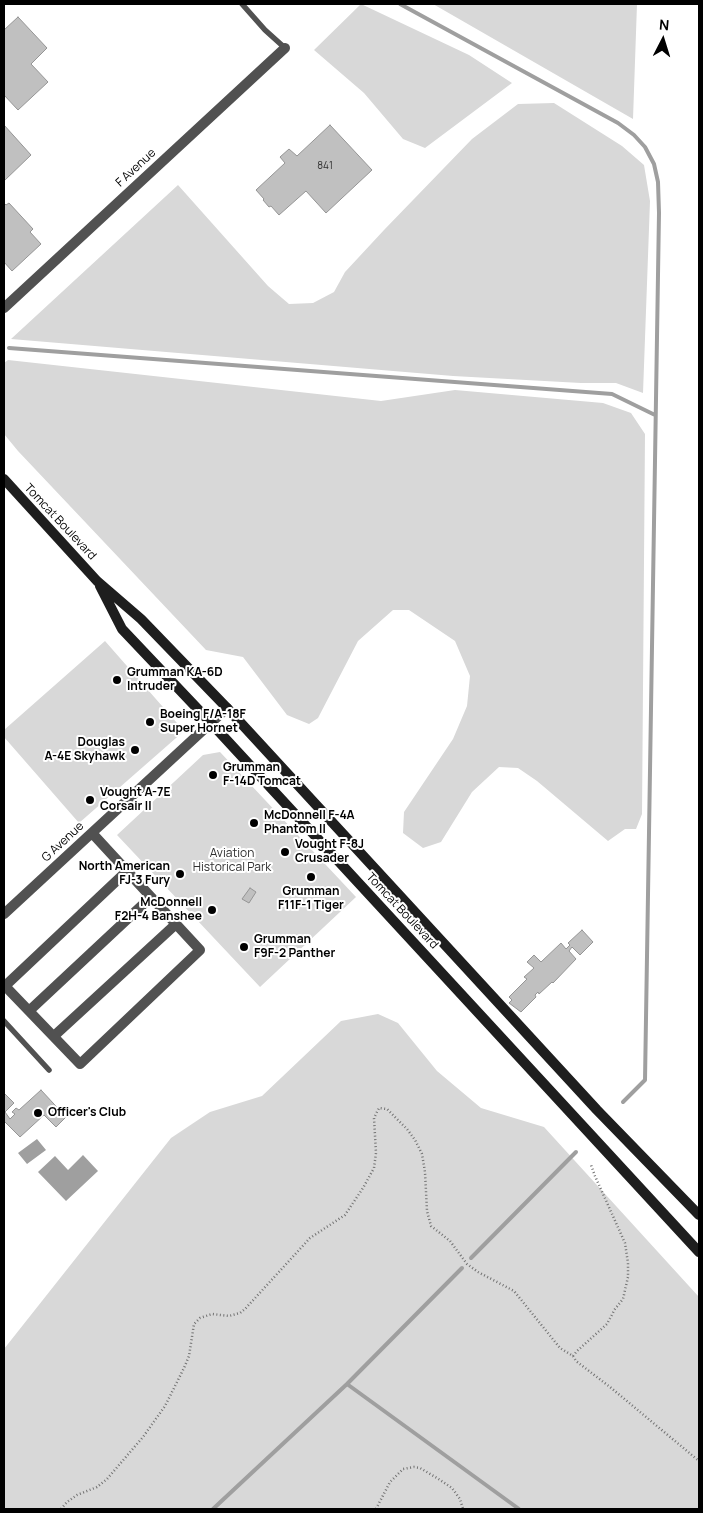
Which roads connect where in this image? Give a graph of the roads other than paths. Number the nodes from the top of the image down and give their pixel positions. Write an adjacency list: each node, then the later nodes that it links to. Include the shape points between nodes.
1 (242, 4): 2 (lane)
2 (285, 48): 3 (street, F Avenue)
3 (4, 308)
4 (4, 479): 5 (main road, Tomcat Boulevard)
5 (97, 581): 6 (main road, Tomcat Boulevard, via 141,619); 7 (main road, Tomcat Boulevard, via 122,629)
6 (227, 708): 7 (street, G Avenue); 17 (main road, Tomcat Boulevard, via 586,1098)
7 (211, 723): 8 (street, G Avenue); 18 (main road, Tomcat Boulevard)
8 (92, 833): 9 (street); 11 (street, G Avenue)
9 (127, 871): 10 (street); 13 (street, via 6,986)
10 (151, 897): 12 (street); 13 (street)
11 (4, 914)
12 (176, 924): 15 (street); 15 (street, via 200,950 80,1064)
13 (30, 1011): 15 (street)
14 (4, 1021): 16 (lane)
15 (54, 1036)
16 (49, 1070)
17 (699, 1215)
18 (699, 1252)

